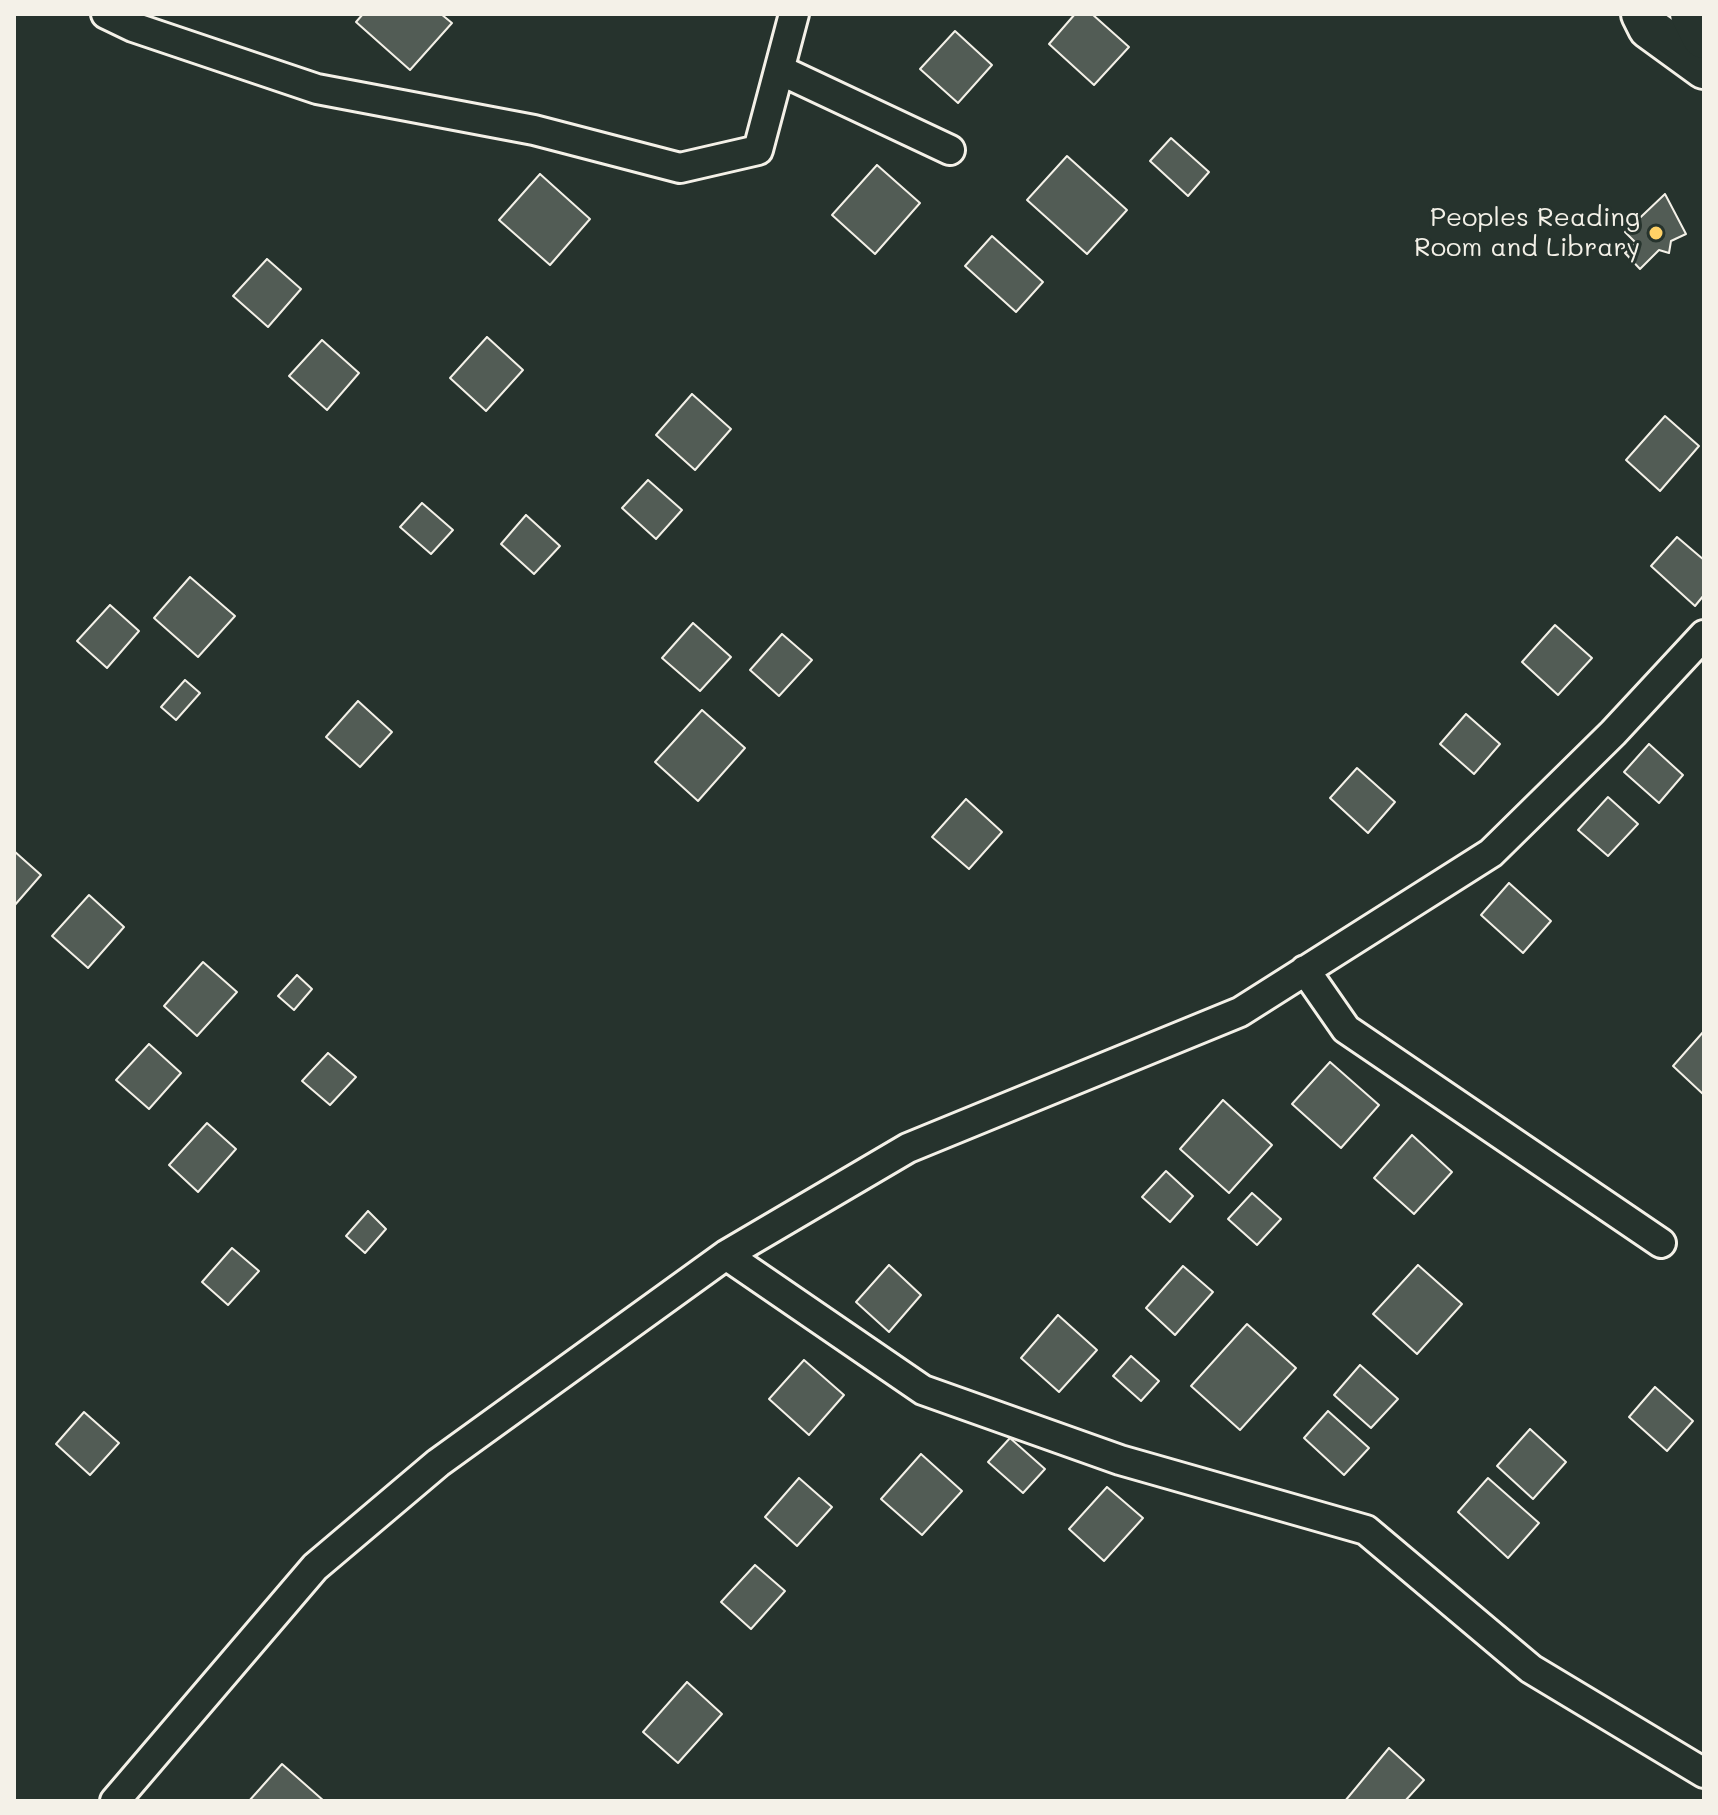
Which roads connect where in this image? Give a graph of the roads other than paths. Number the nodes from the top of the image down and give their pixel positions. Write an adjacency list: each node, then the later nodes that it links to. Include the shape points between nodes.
1 (106, 14): 7 (street, via 317,89 534,130 680,168 758,150)
2 (794, 14): 7 (street)
3 (1642, 14): 6 (street, via 1649,28)
4 (1693, 14): 5 (highway)
5 (1704, 36)
6 (1704, 68)
7 (780, 70): 8 (street)
8 (950, 150)
9 (1704, 635): 10 (street, via 1491,853)
10 (1305, 970): 11 (street, via 1346,1029); 12 (street, via 1240,1012 908,1148)
11 (1661, 1243)
12 (726, 1255): 13 (street, via 923,1390 1120,1460 1366,1530 1531,1669); 14 (street, via 438,1463 315,1567)
13 (1704, 1773)
14 (115, 1801)

